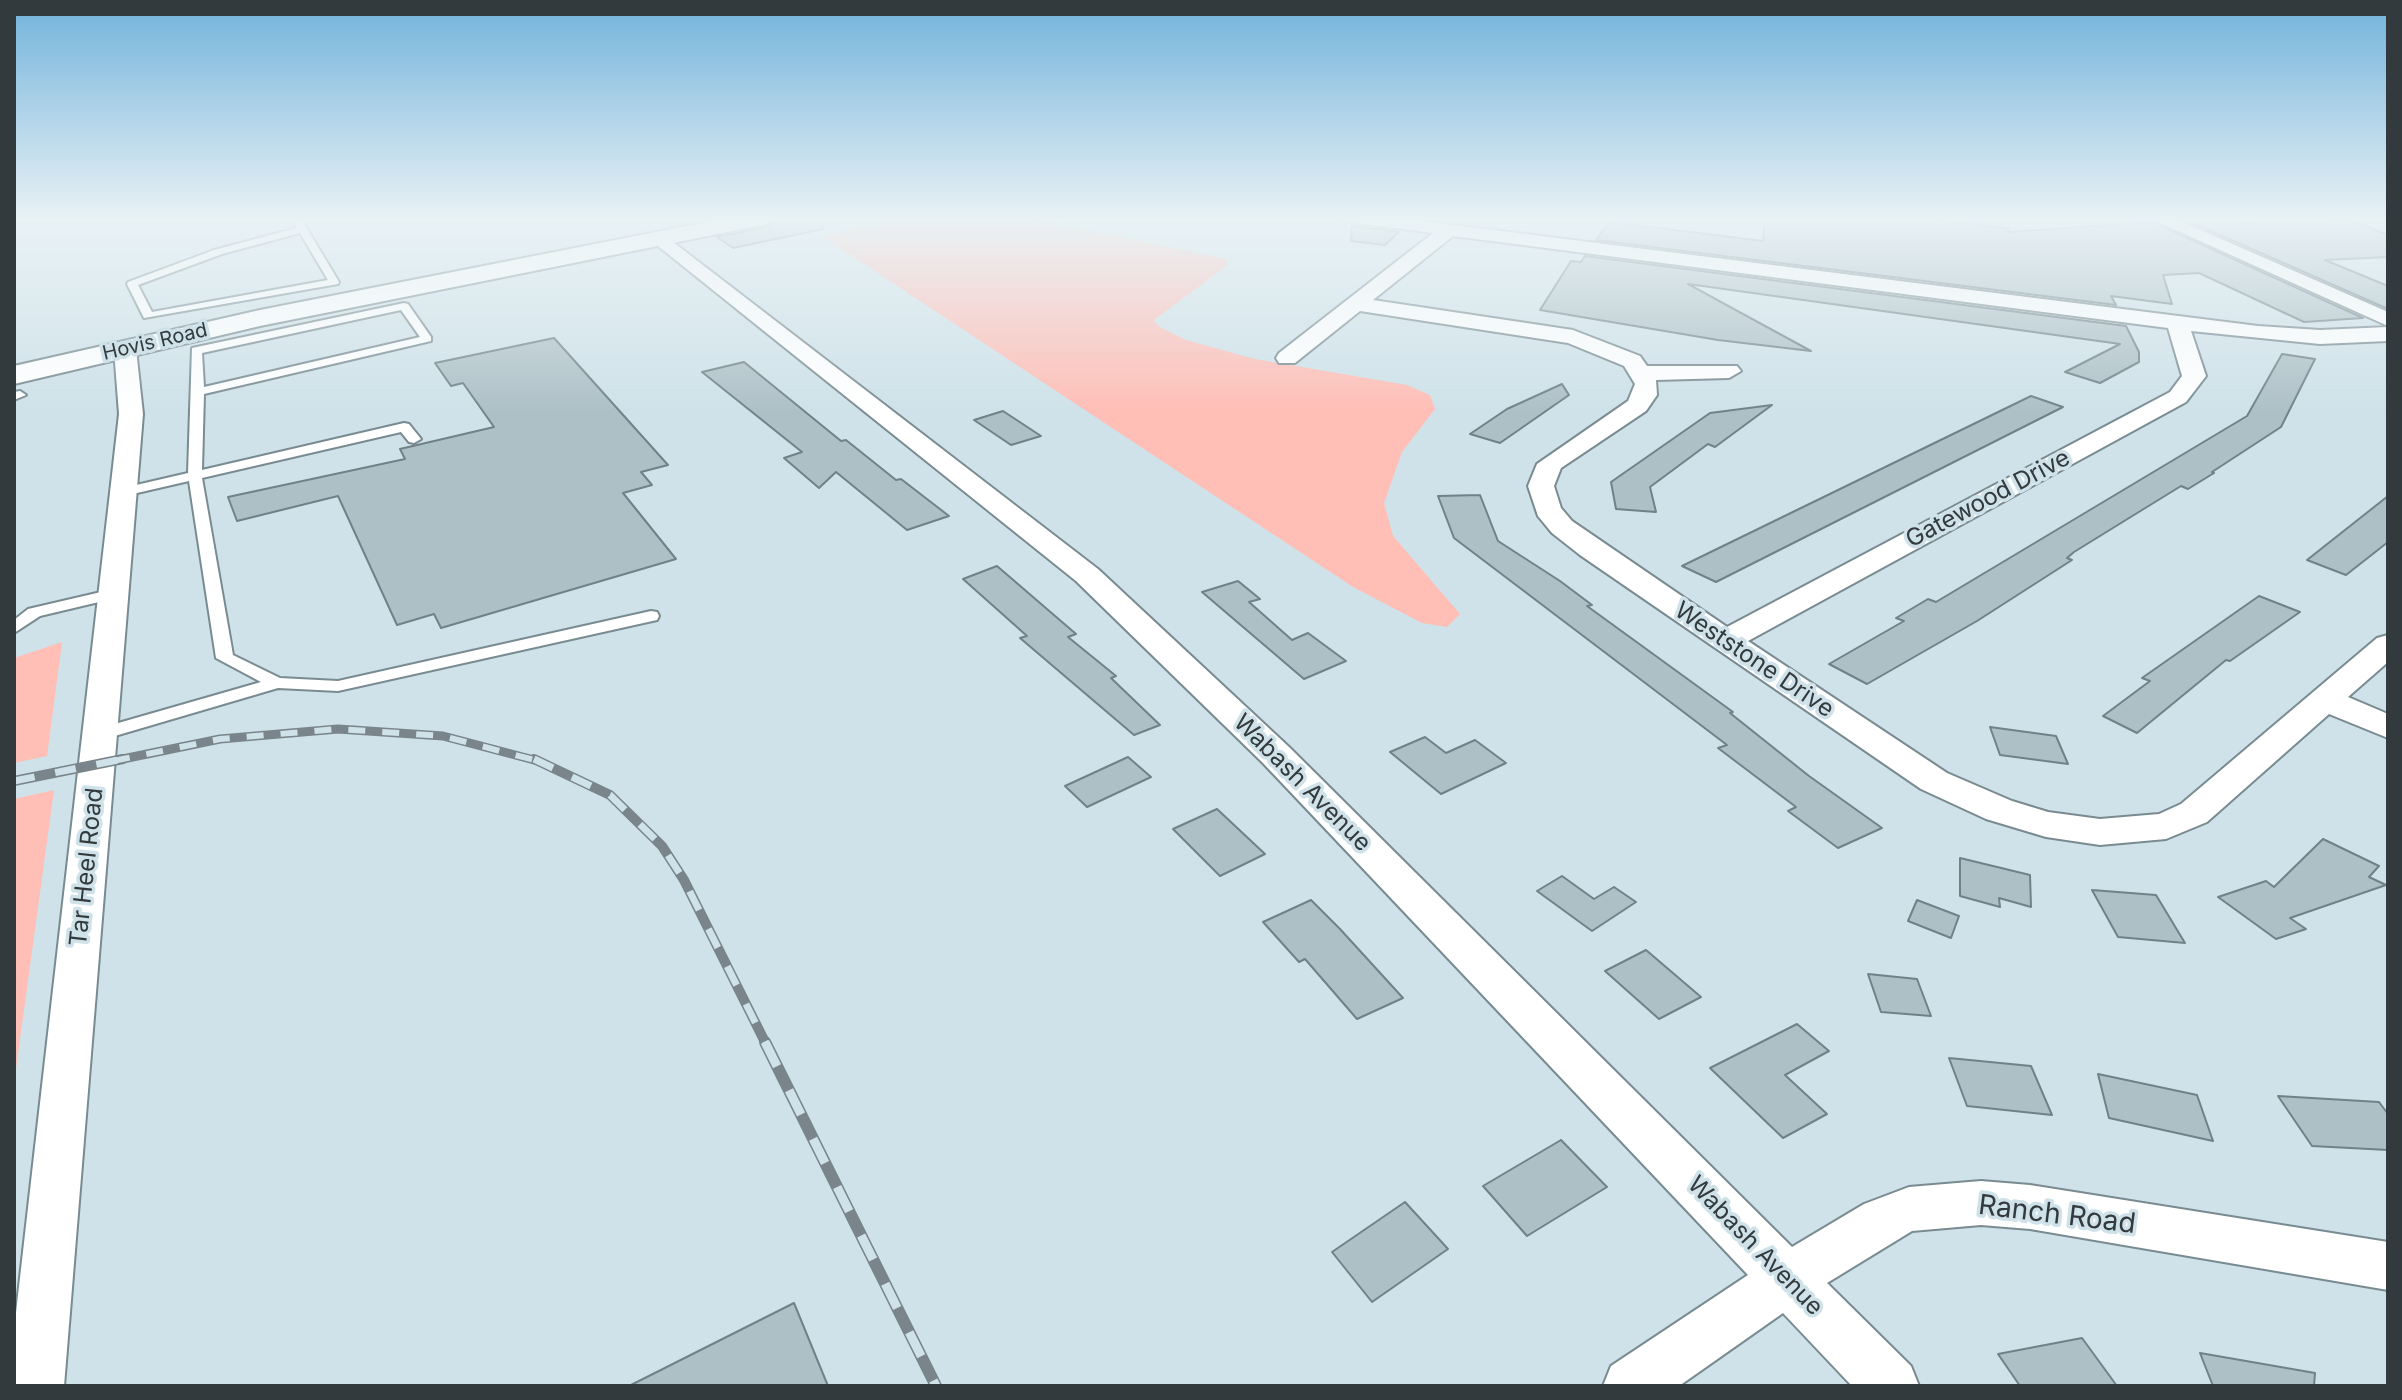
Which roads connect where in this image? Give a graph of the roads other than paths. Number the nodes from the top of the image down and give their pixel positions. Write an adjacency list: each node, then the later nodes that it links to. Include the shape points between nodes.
1 (136, 282): 9 (lane, via 132,284 148,316)
2 (332, 282): 9 (lane)
3 (436, 282): 14 (street, Hovis Road)
4 (716, 282): 33 (street, Wabash Avenue, via 1087,575 1276,755)
5 (1383, 282): 10 (street)
6 (1865, 282): 12 (street)
7 (2303, 282): 11 (street)
8 (224, 287): 9 (lane)
9 (226, 302)
10 (1356, 304): 15 (street); 17 (street, via 1573,337 1616,352)
11 (2388, 320)
12 (2177, 322): 13 (street, via 2282,335); 26 (street, Gatewood Drive, via 2194,376 2178,397)
13 (2388, 334)
14 (125, 349): 18 (street, Hovis Road); 22 (street, Tar Heel Road, via 131,414)
15 (1287, 358)
16 (1729, 371): 17 (street)
17 (1643, 373): 26 (street, Weststone Drive, via 1647,384 1637,406 1550,464 1541,486 1544,502 1562,527 1590,549)
18 (16, 389)
19 (198, 392): 19 (lane, via 196,351 404,306 427,339); 21 (lane)
20 (414, 439): 21 (lane, via 404,427)
21 (195, 476): 22 (lane); 28 (lane, via 225,658)
22 (124, 492): 23 (street, Tar Heel Road)
23 (114, 594): 25 (lane, via 34,612); 31 (street, Tar Heel Road)
24 (651, 616): 28 (lane, via 338,686)
25 (14, 628)
26 (1726, 640): 29 (street, Weststone Drive, via 1934,781 1999,810 2100,832 2166,826 2194,813)
27 (2388, 645): 29 (street, Weststone Drive)
28 (277, 683): 31 (lane)
29 (2325, 700): 30 (street)
30 (2388, 727)
31 (101, 734): 34 (street, Tar Heel Road)
32 (2388, 1266): 33 (street, Ranch Road, via 1981,1203 1909,1209)
33 (1787, 1279): 35 (street, Ranch Road); 36 (street, Wabash Avenue)
34 (36, 1386)
35 (1631, 1386)
36 (1891, 1386)

